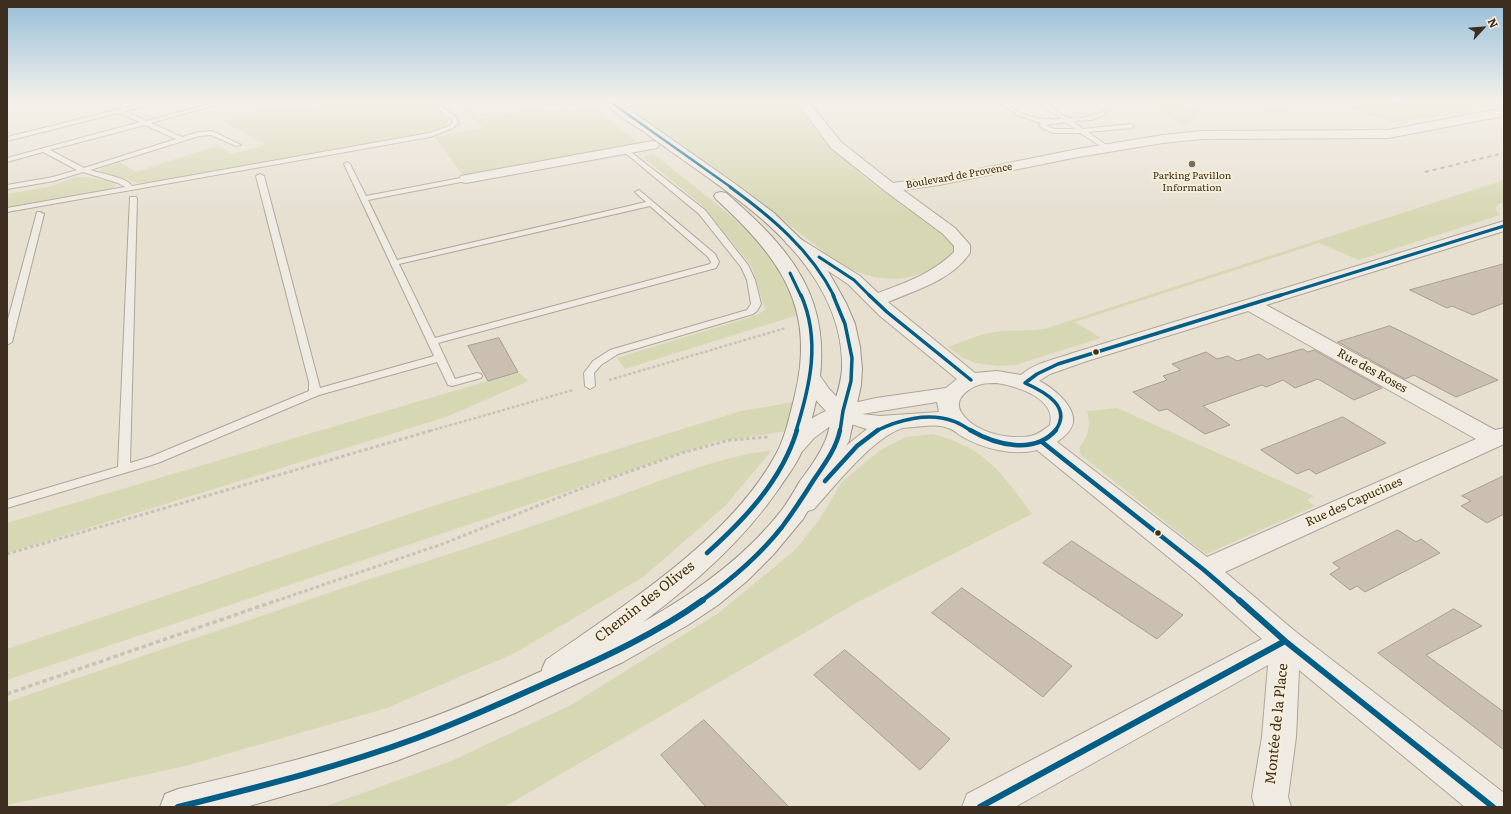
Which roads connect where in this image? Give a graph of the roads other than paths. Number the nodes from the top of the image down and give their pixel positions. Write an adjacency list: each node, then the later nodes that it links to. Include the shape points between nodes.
1 (85, 139): 13 (lane)
2 (182, 139): 17 (lane)
3 (225, 139): 11 (lane)
4 (414, 139): 22 (lane)
5 (645, 139): 10 (street)
6 (663, 139): 30 (street, via 740,194)
7 (831, 139): 21 (street)
8 (1093, 139): 12 (lane)
9 (1164, 139): 12 (street, Boulevard de Provence)
10 (652, 144): 14 (street); 43 (street, via 739,211 768,242 784,264 803,296 811,326)
11 (238, 145)
12 (1107, 148): 21 (street, Boulevard de Provence)
13 (44, 150): 15 (lane); 17 (lane)
14 (624, 150): 19 (street); 42 (lane, via 702,212 745,267 751,280 756,304 750,312 614,352 597,363 589,373)
15 (7, 160)
16 (347, 164): 25 (lane)
17 (83, 170): 20 (lane, via 40,182); 22 (lane, via 122,181 128,184)
18 (260, 176): 44 (lane)
19 (466, 179): 25 (lane)
20 (7, 187)
21 (890, 188): 33 (street, via 949,231 962,245 962,253 956,261 934,276)
22 (130, 189): 27 (lane)
23 (639, 192): 26 (lane)
24 (133, 199): 52 (lane)
25 (364, 199): 31 (lane)
26 (651, 203): 31 (lane); 37 (lane, via 712,256 715,262 713,266)
27 (7, 210)
28 (40, 214): 36 (lane)
29 (1504, 226): 34 (street)
30 (793, 241): 32 (street); 46 (street, via 813,263 845,322 852,350 850,383)
31 (394, 263): 37 (lane)
32 (854, 280): 33 (street, via 892,286); 35 (street)
33 (915, 284): 35 (street)
34 (1250, 304): 41 (street, via 1054,366 1033,375); 49 (street, Rue des Roses)
35 (881, 307): 40 (street)
36 (7, 342)
37 (432, 342): 38 (lane)
38 (440, 358): 39 (lane, via 452,383); 44 (lane)
39 (478, 376)
40 (971, 380): 41 (street, via 997,377); 45 (street)
41 (1025, 383): 50 (street, via 1046,394 1057,404 1062,415 1061,426)
42 (590, 386)
43 (813, 389): 46 (street, Chemin des Olives); 51 (street)
44 (315, 393): 52 (lane, via 154,460)
45 (952, 393): 46 (street, Chemin des Olives, via 876,404); 48 (street, via 948,401 950,412)
46 (843, 414): 47 (street, Chemin des Olives, via 869,423); 51 (street, Chemin des Olives); 54 (street, Chemin des Olives, via 837,441)
47 (896, 422): 48 (street, Chemin des Olives, via 938,418); 54 (street, Chemin des Olives, via 873,435 855,450)
48 (960, 424): 50 (street, via 993,441 1012,445)
49 (1499, 437): 55 (street, Rue des Capucines)
50 (1042, 442): 55 (street)
51 (779, 444): 57 (street, Chemin des Olives, via 770,483 751,510 723,540 669,585)
52 (124, 469): 53 (lane)
53 (7, 504)
54 (789, 519): 57 (street, Chemin des Olives, via 745,566 686,612 644,637)
55 (1204, 570): 56 (street)
56 (1285, 640): 59 (street); 60 (street, Montée de la Place, via 1279,737 1270,796); 61 (street)
57 (519, 696): 58 (street, Chemin des Olives, via 450,726 376,752 294,777)
58 (178, 807)
59 (980, 807)
60 (1273, 807)
61 (1493, 807)

